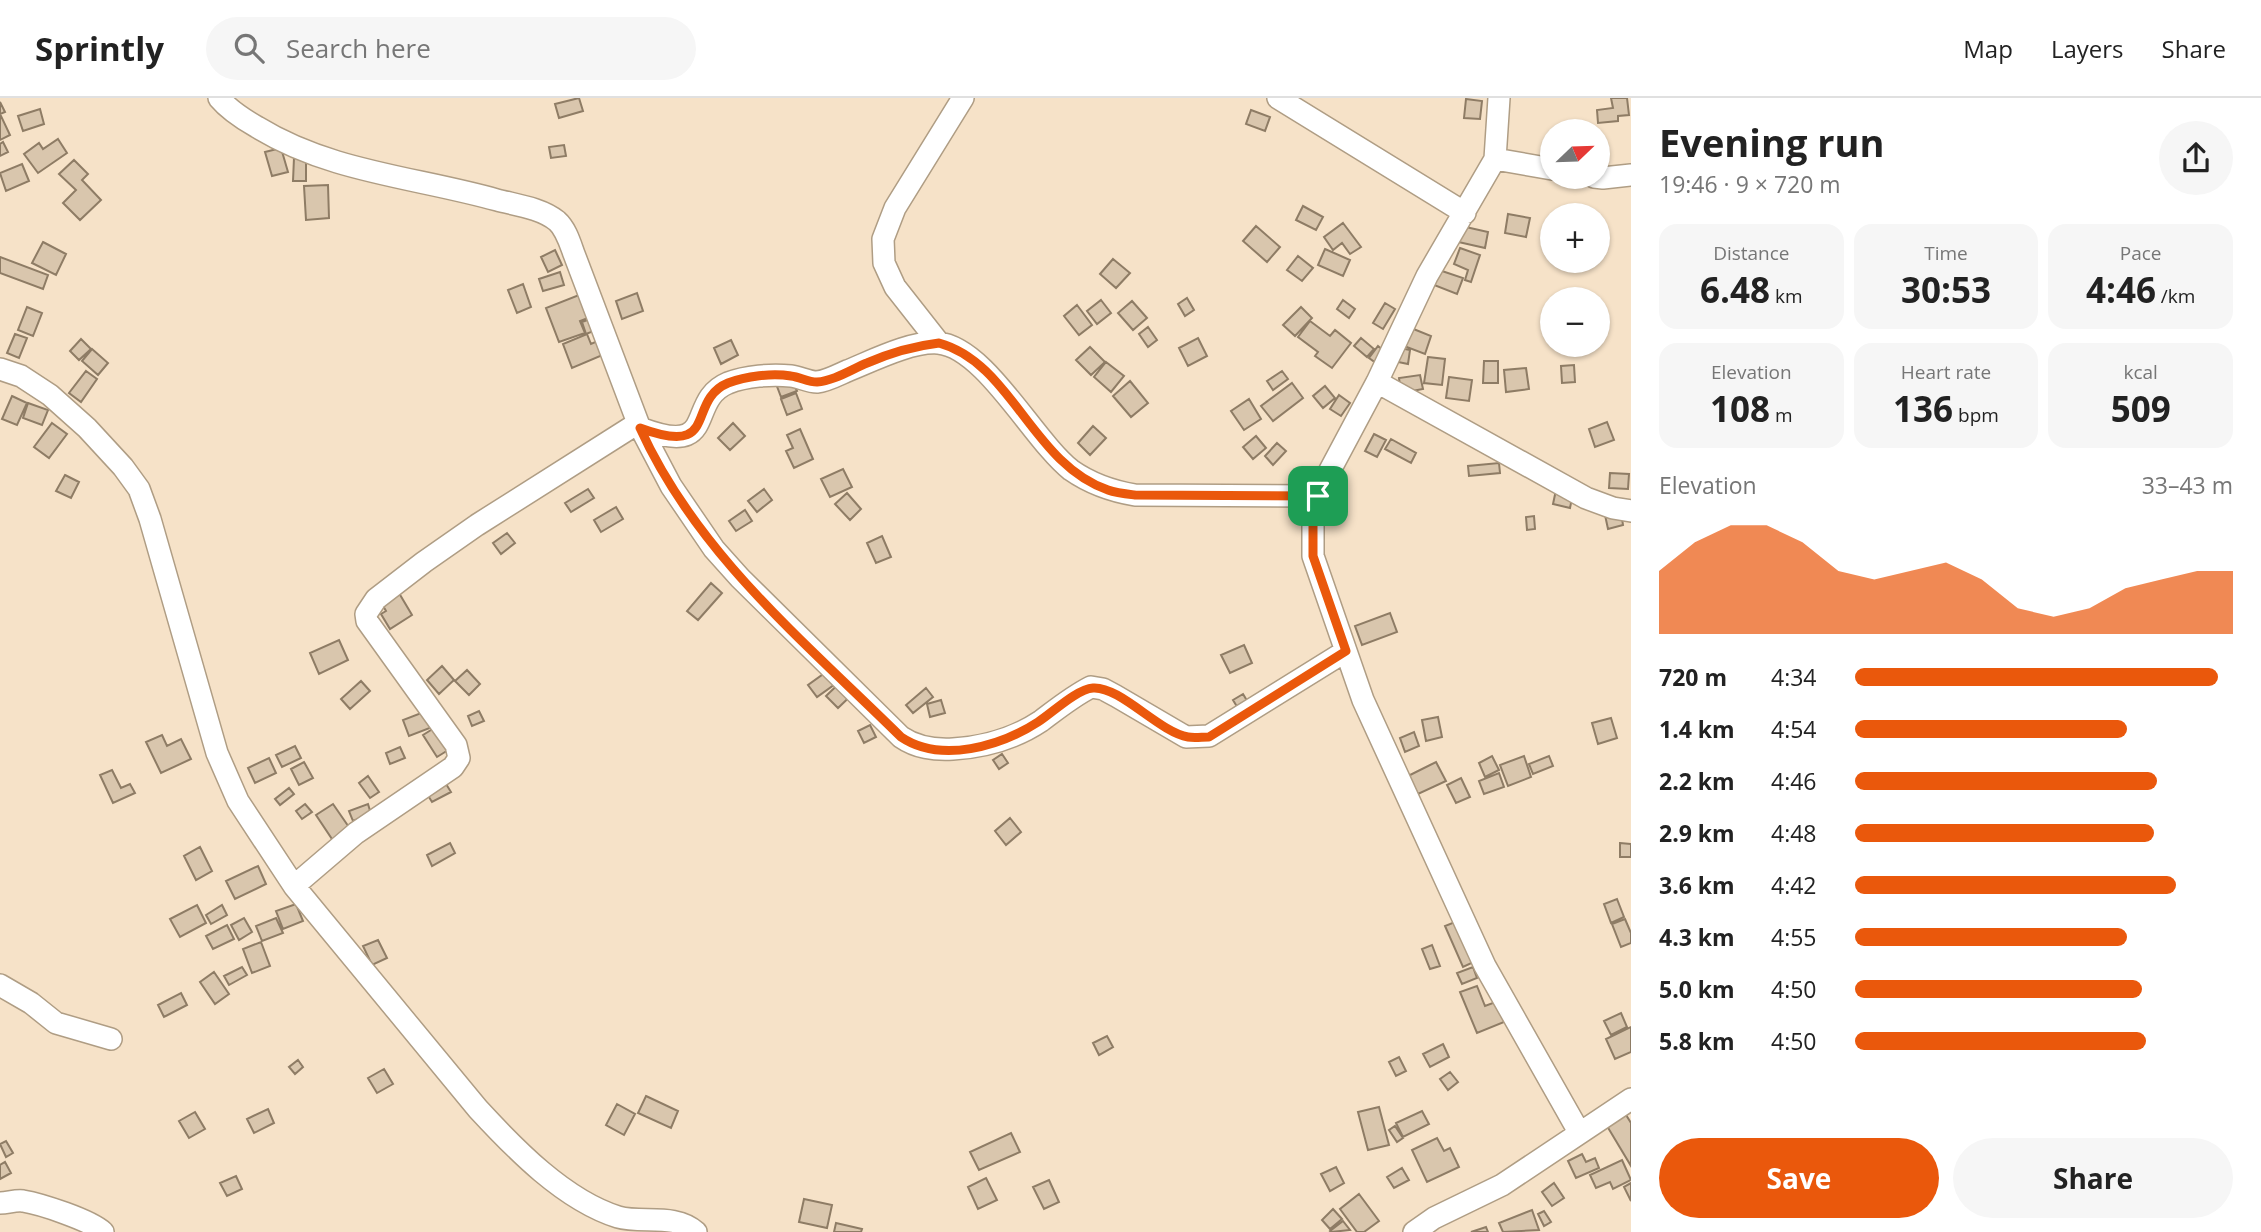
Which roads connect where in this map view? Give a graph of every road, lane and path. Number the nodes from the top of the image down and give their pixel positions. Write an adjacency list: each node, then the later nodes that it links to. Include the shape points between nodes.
1 (219, 98): 13 (street, via 239,116 307,154 466,191 540,212 558,222)
2 (963, 98): 10 (street, via 895,208 883,239 884,263 895,286)
3 (1278, 98): 9 (street)
4 (1499, 98): 5 (street)
5 (1495, 159): 6 (street); 9 (street)
6 (1540, 167)
7 (1631, 175): 8 (street)
8 (1610, 177)
9 (1465, 213): 12 (street, via 1427,276)
10 (939, 343): 13 (street, via 907,349 819,382 775,375 739,379 712,393 698,426 684,436 657,434); 14 (street, via 968,356 995,381 1053,453 1071,470 1109,491)
11 (0, 369): 17 (street, via 50,394 115,457 139,489 217,753 238,801)
12 (1377, 382): 14 (street); 15 (street, via 1586,498)
13 (639, 426): 16 (street, via 671,486 714,549 912,745 961,748 1009,739 1091,687 1116,695 1186,737 1209,737); 17 (street, via 477,524 369,607 367,621 456,745 459,758 453,767 356,833)
14 (1318, 496): 16 (street, via 1313,556)
15 (1631, 511)
16 (1346, 651): 21 (street, via 1363,700 1485,966)
17 (295, 886): 24 (street, via 478,1109 540,1171 574,1195 619,1217 675,1222)
18 (0, 985): 19 (street, via 56,1023)
19 (111, 1039)
20 (1631, 1098): 21 (street)
21 (1579, 1132): 25 (street, via 1502,1185)
22 (0, 1203): 23 (street, via 34,1203 91,1223)
23 (103, 1232)
24 (695, 1232)
25 (1414, 1232)

